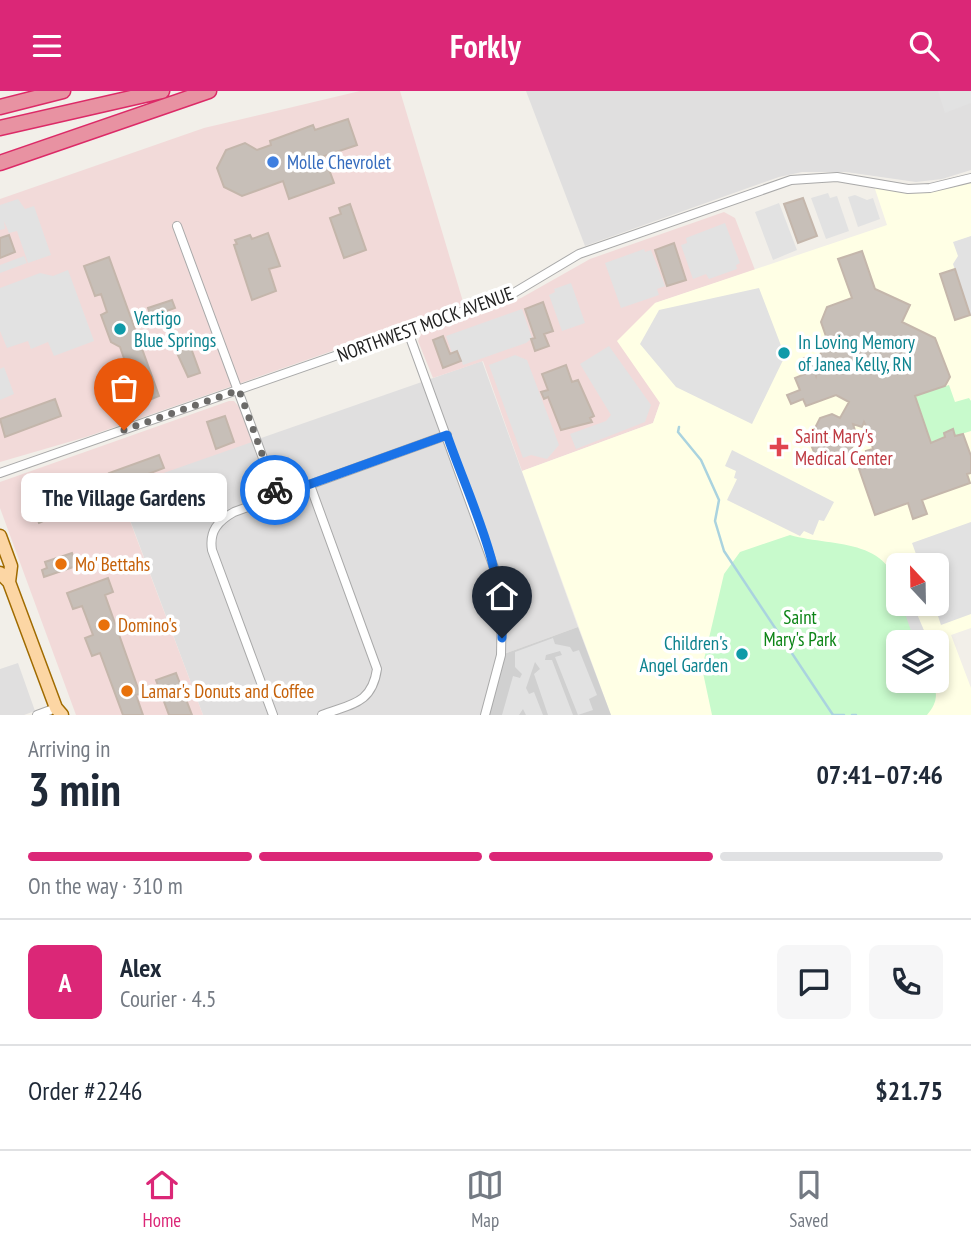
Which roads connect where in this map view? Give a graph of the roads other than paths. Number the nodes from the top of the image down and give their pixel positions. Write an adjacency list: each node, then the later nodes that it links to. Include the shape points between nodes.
1 (63, 91): 4 (highway)
2 (162, 91): 5 (highway)
3 (209, 91): 6 (highway)
4 (0, 107)
5 (0, 128)
6 (0, 163)
7 (971, 178): 9 (street, NORTHWEST MOCK AVENUE, via 908,189 837,177 791,180 579,254 512,294)
8 (177, 226): 10 (street)
9 (411, 330): 10 (street, NORTHWEST MOCK AVENUE); 11 (street)
10 (239, 390): 12 (street, NORTHWEST MOCK AVENUE); 14 (street)
11 (447, 435): 13 (street); 21 (street, via 489,549 502,601 501,655)
12 (0, 473)
13 (310, 485): 14 (street); 20 (street, via 377,669 373,689 363,700)
14 (277, 496): 19 (street, via 221,520 211,540)
15 (0, 535): 16 (main road, via 11,566)
16 (5, 577): 17 (main road)
17 (58, 713): 18 (street)
18 (37, 715)
19 (273, 715)
20 (322, 715)
21 (485, 715)

